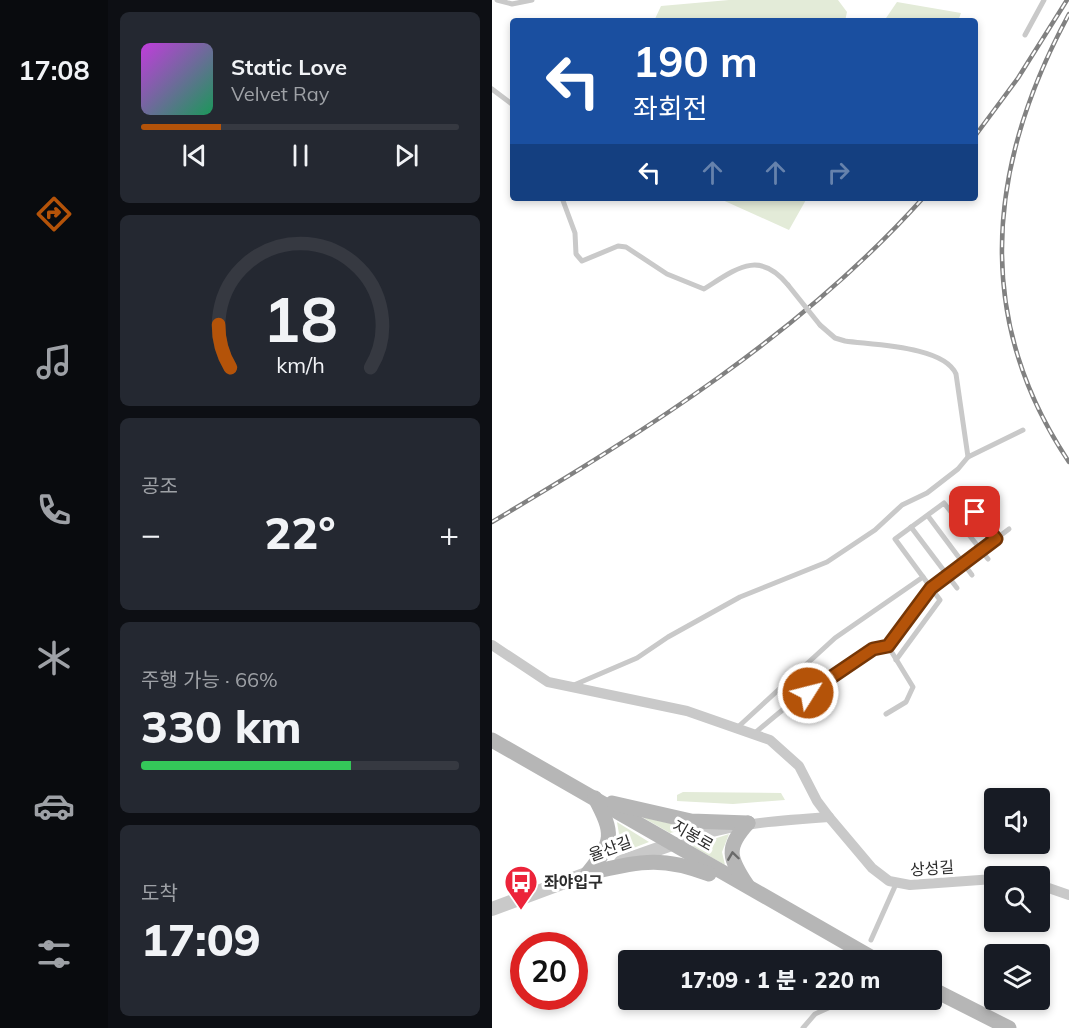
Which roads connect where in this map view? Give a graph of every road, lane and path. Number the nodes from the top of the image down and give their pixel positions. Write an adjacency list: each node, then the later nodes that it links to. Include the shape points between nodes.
1 (497, 0): 2 (lane, via 512,4)
2 (532, 0)
3 (1044, 0): 4 (lane)
4 (1025, 35)
5 (492, 89): 6 (lane)
6 (510, 103)
7 (563, 201): 9 (lane, bridge, via 575,232 576,254 582,261 618,246 626,247 667,274 704,289 740,268 756,264 774,270 835,338 932,354 948,363 956,374)
8 (1023, 430): 9 (lane)
9 (968, 457): 26 (lane, via 927,493 902,505 875,530 827,562 740,597 637,658)
10 (964, 499): 14 (lane)
11 (927, 516): 12 (lane); 15 (lane, via 944,503); 17 (lane)
12 (911, 528): 19 (lane); 20 (lane, via 895,539)
13 (1009, 529): 14 (lane)
14 (996, 539): 15 (lane)
15 (981, 550): 16 (lane); 17 (lane)
16 (988, 559)
17 (964, 563): 18 (lane); 19 (lane)
18 (972, 575)
19 (947, 576): 21 (lane); 22 (lane)
20 (923, 577): 21 (lane); 28 (lane, via 835,638)
21 (931, 588): 24 (lane); 25 (lane, via 940,600)
22 (957, 588)
23 (492, 645): 26 (street, 상성길, via 549,682)
24 (888, 646): 25 (lane); 29 (lane, via 873,649 844,667)
25 (896, 660): 27 (lane, via 912,687 906,702)
26 (572, 686): 28 (street, 상성길, via 687,711)
27 (886, 714)
28 (738, 727): 29 (street, 상성길)
29 (755, 733): 32 (street, 상성길, via 791,756)
30 (492, 740): 31 (main road, 지봉로)
31 (595, 798): 33 (main road, via 691,821); 34 (main road, 지봉로); 35 (main road, via 610,833 601,857)
32 (829, 817): 33 (street); 37 (street, 상성길, via 872,868)
33 (748, 823): 34 (street); 39 (main road, one-way to 33, via 732,860 733,842)
34 (672, 844): 35 (street, 율산길); 39 (main road, 지봉로)
35 (588, 873): 39 (main road, via 638,862 667,861); 41 (street, 율산길)
36 (984, 880): 37 (street, 상성길)
37 (896, 884): 42 (lane)
38 (1050, 888): 40 (street)
39 (751, 890): 43 (main road, 지봉로)
40 (1069, 895)
41 (492, 909)
42 (871, 940)
43 (858, 950)
44 (942, 994): 47 (main road)
45 (823, 1010): 46 (lane, via 814,1014)
46 (803, 1028)
47 (1010, 1028)

